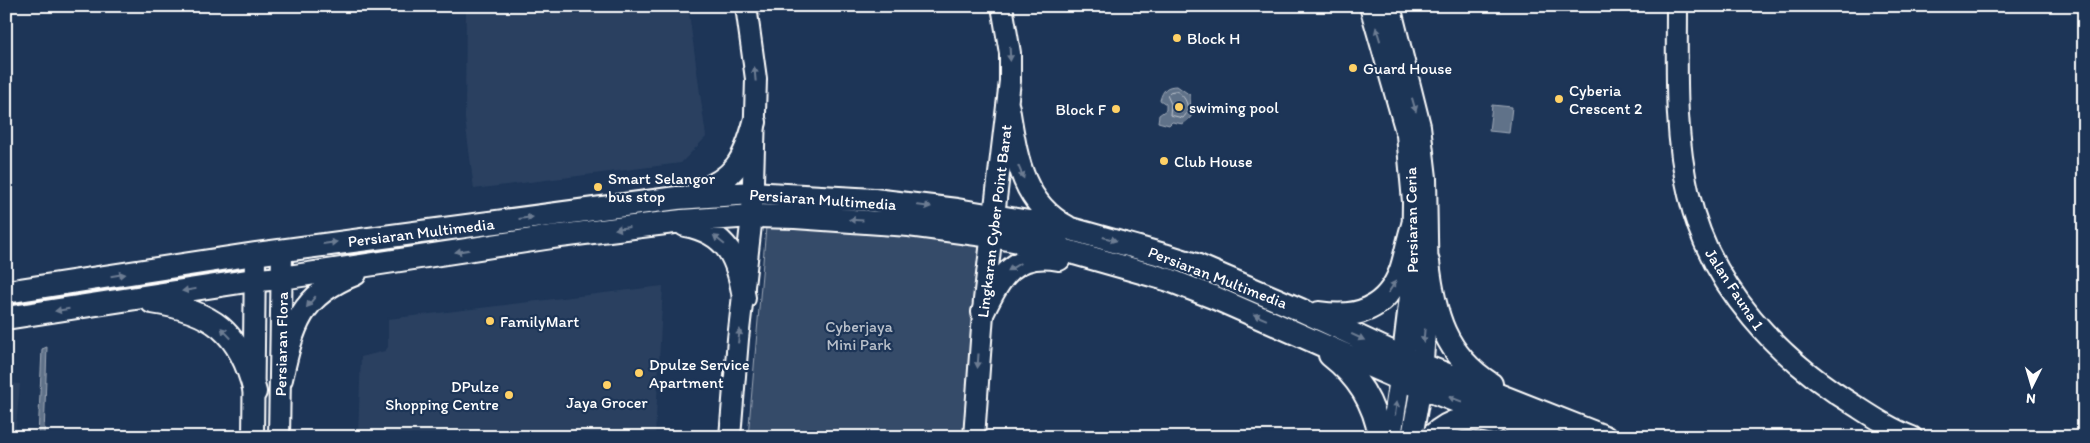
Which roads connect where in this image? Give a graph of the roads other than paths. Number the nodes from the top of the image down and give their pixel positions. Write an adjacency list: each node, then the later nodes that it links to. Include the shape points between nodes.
1 (746, 6): 7 (street, one-way to 1, via 756,79)
2 (1002, 6): 6 (street, Lingkaran Cyber Point Barat, one-way to 6, via 1010,52)
3 (1370, 6): 12 (street, Persiaran Ceria, one-way to 3, via 1406,136)
4 (1390, 6): 18 (street, Persiaran Ceria, one-way to 18, via 1423,142)
5 (1677, 6): 43 (street, Jalan Fauna 1, via 1682,154 1688,195 1711,254 1746,312 1768,339 1798,367 1878,420)
6 (1008, 108): 13 (street, Lingkaran Cyber Point Barat); 14 (main road, one-way to 14, via 1022,177 1043,208)
7 (755, 122): 8 (street); 9 (main road, via 745,154 735,169 710,188)
8 (753, 193): 9 (main road, Persiaran Multimedia); 10 (street); 13 (main road, Persiaran Multimedia, one-way to 13, via 874,200)
9 (677, 198): 15 (main road, Persiaran Multimedia, one-way to 9)
10 (752, 216): 11 (main road, Persiaran Multimedia); 13 (main road, Persiaran Multimedia, one-way to 10); 23 (street)
11 (671, 222): 17 (main road, Persiaran Multimedia, one-way to 17); 23 (main road, one-way to 11, via 739,269 728,248 713,234)
12 (1414, 225): 25 (main road, one-way to 12, via 1348,315 1382,302 1399,274); 29 (street, Persiaran Ceria)
13 (993, 226): 14 (main road, Persiaran Multimedia); 22 (main road, Persiaran Multimedia, via 1169,280); 26 (street, Lingkaran Cyber Point Barat)
14 (1071, 229): 25 (main road, Persiaran Multimedia, one-way to 25, via 1129,243 1196,265)
15 (282, 250): 16 (main road, Persiaran Multimedia); 19 (street, Persiaran Flora)
16 (256, 254): 20 (street, Persiaran Flora); 21 (main road, Persiaran Multimedia, one-way to 16)
17 (402, 260): 19 (main road, Persiaran Multimedia); 30 (main road, one-way to 30, via 331,284 315,297 294,328)
18 (1428, 262): 29 (street, Persiaran Ceria, one-way to 29); 32 (main road, via 1435,305 1446,338 1460,358 1479,376)
19 (282, 278): 20 (main road, Persiaran Multimedia); 30 (street, Persiaran Flora)
20 (255, 280): 24 (main road, Persiaran Multimedia, one-way to 24); 31 (street, Persiaran Flora)
21 (6, 292)
22 (1213, 297): 26 (main road, one-way to 26, via 1102,267 1040,257 1028,259 1008,270); 28 (main road, Persiaran Multimedia, one-way to 22)
23 (744, 298): 35 (street, one-way to 23)
24 (127, 300): 27 (main road, Persiaran Multimedia, one-way to 27); 31 (main road, one-way to 24, via 242,355 221,327 188,308)
25 (1301, 310): 29 (main road, Persiaran Multimedia, one-way to 29)
26 (983, 312): 36 (street, Lingkaran Cyber Point Barat, one-way to 36)
27 (6, 318)
28 (1289, 330): 29 (main road, Persiaran Multimedia); 37 (main road, via 1322,348 1348,370 1375,413)
29 (1411, 372): 32 (main road, Persiaran Multimedia); 38 (street, Persiaran Ceria, one-way to 29); 39 (street, Persiaran Ceria)
30 (281, 379): 34 (street, Persiaran Flora)
31 (255, 392): 33 (street, Persiaran Flora)
32 (1550, 426): 42 (main road, Persiaran Multimedia)
33 (253, 437)
34 (279, 437)
35 (730, 437)
36 (974, 437)
37 (1380, 437)
38 (1391, 437)
39 (1412, 437)
40 (1431, 437): 41 (main road, via 1449,422 1476,419)
41 (1543, 437)
42 (1604, 437)
43 (1912, 437)

